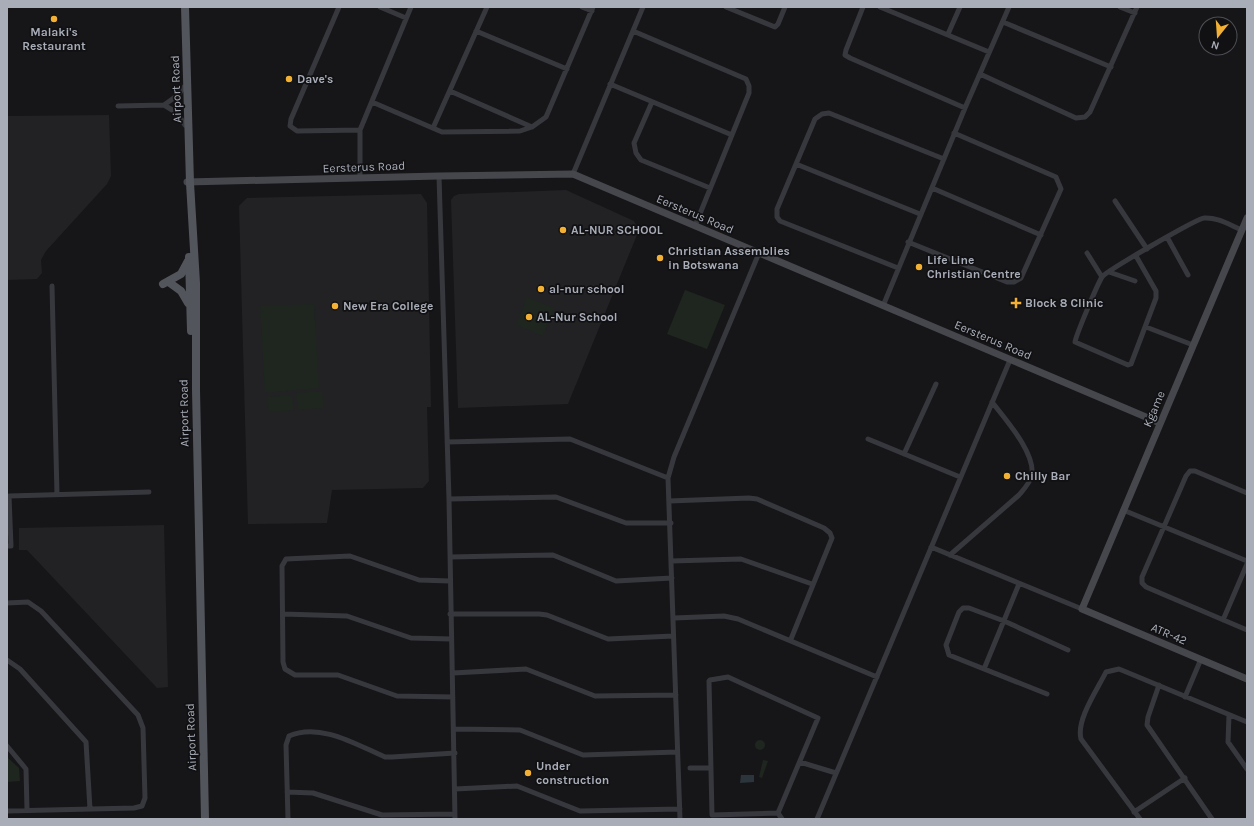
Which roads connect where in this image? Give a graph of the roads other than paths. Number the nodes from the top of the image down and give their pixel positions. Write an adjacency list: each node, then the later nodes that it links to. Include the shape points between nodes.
1 (182, 7): 29 (main road)
2 (185, 7): 47 (main road, Airport Road)
3 (339, 7): 39 (street, via 290,126 297,131)
4 (380, 7): 19 (street)
5 (411, 7): 19 (street)
6 (487, 7): 21 (street)
7 (582, 7): 17 (street)
8 (643, 7): 22 (street)
9 (726, 7): 10 (street, via 775,27)
10 (785, 7)
11 (863, 7): 35 (street, via 846,55)
12 (880, 7): 23 (street)
13 (960, 7): 23 (street)
14 (1009, 7): 20 (street)
15 (1120, 7): 18 (street)
16 (1137, 7): 18 (street)
17 (593, 9): 26 (street)
18 (1135, 13): 25 (street)
19 (406, 18): 31 (street)
20 (1003, 22): 24 (street); 25 (street)
21 (476, 31): 26 (street); 30 (street)
22 (633, 31): 28 (street); 41 (street, via 746,79 750,86 749,93)
23 (948, 34): 24 (street)
24 (989, 52): 27 (street)
25 (1111, 68): 27 (street, via 1090,112 1076,118)
26 (567, 69): 37 (street, via 546,117)
27 (980, 74): 35 (street)
28 (610, 84): 32 (street); 44 (street)
29 (184, 87): 33 (street); 36 (main road)
30 (450, 90): 37 (street); 38 (street)
31 (372, 102): 38 (street); 39 (street)
32 (652, 102): 41 (street); 48 (street, via 634,143 636,153 641,160)
33 (164, 105): 34 (street); 36 (street, via 177,113)
34 (118, 106)
35 (965, 108): 40 (street)
36 (185, 125): 47 (main road)
37 (532, 127): 38 (street, via 520,131 449,132)
38 (433, 128)
39 (360, 130): 46 (street)
40 (954, 133): 42 (street); 55 (street, via 1056,177 1061,189)
41 (732, 135): 48 (street)
42 (944, 159): 43 (street, via 829,113 815,119); 49 (street)
43 (796, 164): 51 (street); 63 (street, via 777,209 776,216 780,221)
44 (573, 174): 45 (street, Eersterus Road); 53 (street, Eersterus Road)
45 (439, 176): 46 (street, Eersterus Road); 79 (street)
46 (360, 178): 47 (street, Eersterus Road)
47 (188, 182): 62 (main road); 75 (main road, Airport Road, via 196,283)
48 (710, 188): 53 (street)
49 (932, 188): 51 (street); 55 (street)
50 (1115, 201): 58 (street)
51 (920, 214): 57 (street)
52 (1247, 218): 54 (street, Kgame)
53 (695, 226): 59 (street, Eersterus Road)
54 (1242, 230): 56 (street, via 1202,217); 72 (street, Kgame)
55 (1041, 235): 57 (street, via 1021,278 1014,282 1007,282)
56 (1167, 237): 58 (street); 65 (street)
57 (908, 242): 63 (street)
58 (1146, 250): 61 (street)
59 (759, 253): 69 (street, Eersterus Road); 81 (street, via 674,457)
60 (1087, 253): 66 (street)
61 (1136, 256): 64 (street); 71 (street, via 1156,292 1155,304)
62 (189, 260): 70 (main road); 70 (main road, via 181,274 166,284 184,294)
63 (898, 268): 69 (street)
64 (1109, 272): 66 (street); 67 (street)
65 (1188, 276)
66 (1102, 277): 71 (street, via 1075,342 1130,365)
67 (1135, 282)
68 (52, 286): 85 (street)
69 (883, 306): 73 (street, Eersterus Road)
70 (190, 312): 75 (main road, via 191,358)
71 (1146, 327): 72 (street)
72 (1193, 345): 77 (street, Kgame)
73 (1010, 360): 76 (street); 77 (street, Eersterus Road)
74 (936, 384): 80 (street)
75 (196, 390): 149 (main road, Airport Road)
76 (992, 402): 82 (street); 93 (street, via 1020,440 1032,464 1032,475 1019,495)
77 (1160, 423): 88 (street, Kgame)
78 (868, 439): 80 (street)
79 (447, 442): 81 (street, via 570,439); 86 (street)
80 (904, 454): 82 (street)
81 (668, 478): 87 (street)
82 (960, 478): 92 (street)
83 (149, 492): 85 (street)
84 (1247, 493): 90 (street, via 1190,471)
85 (57, 495): 91 (street, via 9,496 11,546)
86 (449, 500): 89 (street, via 556,497 626,523); 94 (street)
87 (669, 501): 89 (street); 100 (street, via 753,498 824,528 832,538)
88 (1123, 510): 90 (street); 103 (street, Kgame)
89 (671, 523): 95 (street)
90 (1165, 526): 96 (street); 107 (street, via 1142,577 1142,583)
91 (7, 546)
92 (931, 547): 93 (street); 118 (street)
93 (950, 555): 101 (street)
94 (450, 557): 98 (street, via 553,555 616,581); 99 (street)
95 (671, 561): 98 (street); 100 (street, via 741,559)
96 (1247, 561)
97 (1247, 564): 107 (street)
98 (672, 578): 106 (street)
99 (450, 581): 104 (street, via 419,580 350,556 289,558 282,566); 105 (street)
100 (812, 584): 112 (street)
101 (1019, 584): 103 (street); 108 (street)
102 (7, 603): 139 (street, via 28,602 38,608 142,722 144,804 134,808)
103 (1082, 609): 115 (street, ATR-42)
104 (283, 614): 111 (street, via 347,616 411,638); 123 (street, via 283,662 290,673 338,675 397,696)
105 (450, 614): 110 (street, via 539,614 608,638); 111 (street)
106 (674, 618): 110 (street); 112 (street, via 731,617)
107 (1223, 620): 109 (street)
108 (1004, 621): 113 (street); 116 (street); 116 (street, via 969,608 963,608 959,612 946,650 949,654)
109 (1247, 630)
110 (673, 636): 122 (street)
111 (451, 639): 117 (street)
112 (791, 640): 118 (street)
113 (1068, 650)
114 (7, 660): 139 (street, via 20,669 86,742)
115 (1201, 660): 119 (street, ATR-42); 124 (street)
116 (984, 669): 121 (street)
117 (452, 673): 122 (street, via 526,669 595,696); 123 (street)
118 (877, 677): 135 (street)
119 (1247, 678)
120 (1159, 685): 124 (street); 136 (street, via 1147,724); 143 (street, via 1119,669 1106,672 1080,724 1081,739)
121 (1047, 694)
122 (676, 695): 129 (street)
123 (453, 697): 127 (street)
124 (1186, 697): 125 (street)
125 (1229, 715): 126 (street); 134 (street, via 1228,742)
126 (1247, 722)
127 (454, 729): 129 (street, via 520,730 583,755); 130 (street)
128 (7, 746): 141 (street, via 26,769)
129 (677, 752): 140 (street)
130 (455, 753): 137 (street); 138 (street, via 386,757 325,733 294,734 289,736 286,745)
131 (800, 762): 133 (street, via 818,718 726,677 709,682); 135 (street); 144 (street)
132 (690, 768): 133 (street)
133 (711, 768): 147 (street)
134 (1247, 769)
135 (836, 773): 153 (street)
136 (1185, 778): 143 (street); 155 (street)
137 (455, 789): 140 (street, via 517,786 580,811); 146 (street)
138 (287, 792): 148 (street, via 313,793 382,815); 150 (street)
139 (90, 809): 141 (street)
140 (680, 809): 151 (street)
141 (27, 810): 142 (street)
142 (7, 811)
143 (1134, 812): 154 (street)
144 (778, 813): 145 (street); 152 (street)
145 (744, 816): 147 (street)
146 (455, 817): 148 (street)
147 (712, 817)
148 (413, 818)
149 (205, 819)
150 (288, 819)
151 (680, 819)
152 (782, 819)
153 (817, 819)
154 (1140, 819)
155 (1212, 819)

